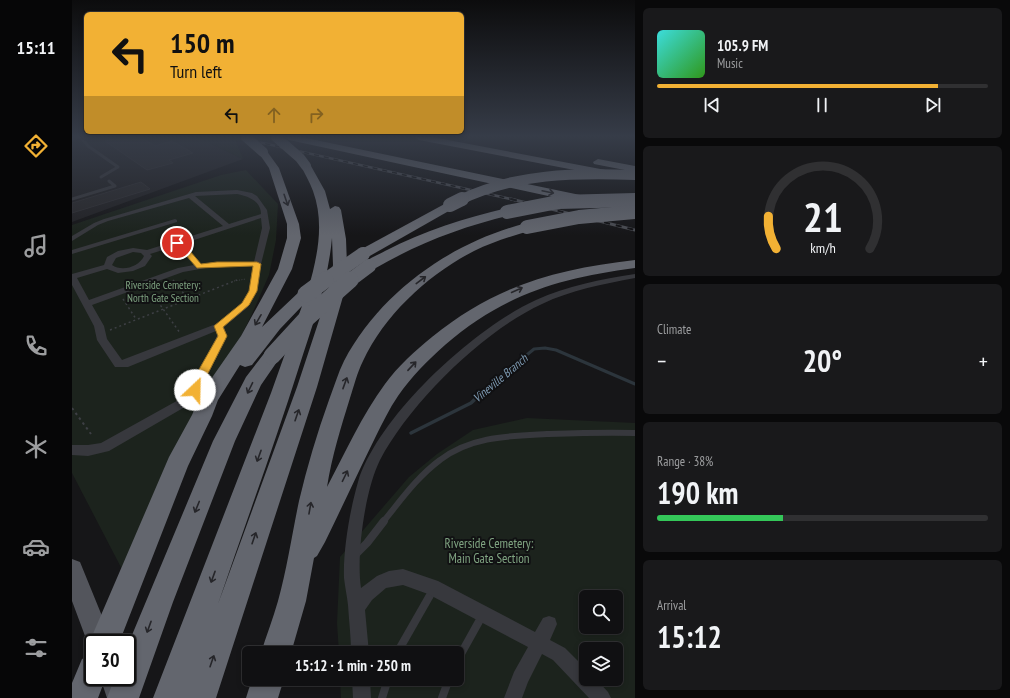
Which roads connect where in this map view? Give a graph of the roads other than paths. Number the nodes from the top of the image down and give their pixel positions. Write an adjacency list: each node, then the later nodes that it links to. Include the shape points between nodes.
1 (114, 170): 8 (lane)
2 (275, 170): 34 (highway, one-way to 34, bridge, via 293,224 294,238 285,269 248,338 209,398)
3 (314, 170): 59 (highway, one-way to 59, via 324,211 326,234 323,262 314,295)
4 (316, 170): 60 (highway, one-way to 4, via 307,387 336,293 340,252 337,217 329,188)
5 (442, 170): 14 (highway, one-way to 14)
6 (591, 170): 9 (highway)
7 (635, 175): 24 (highway, bridge, via 577,174 528,178 484,189 450,205)
8 (101, 177)
9 (635, 178)
10 (109, 181): 12 (lane, via 116,186)
11 (191, 196): 15 (street, via 226,192 250,194 261,203); 17 (street); 18 (street, via 106,220)
12 (72, 199)
13 (635, 200): 24 (highway, bridge, via 558,202 506,212 472,220)
14 (635, 211): 38 (highway, one-way to 14, bridge, via 313,489 328,431 355,357 374,328 395,304 418,281 489,239 527,227 579,217)
15 (264, 215): 17 (street); 25 (street, via 266,228)
16 (175, 221): 19 (street)
17 (228, 227): 20 (street)
18 (72, 239)
19 (112, 240): 21 (street); 22 (street)
20 (177, 243): 23 (street); 28 (street)
21 (72, 252)
22 (121, 252): 23 (street, via 133,250); 27 (street, via 109,260)
23 (146, 253): 29 (street, via 145,262)
24 (366, 260): 34 (highway, bridge, via 339,270 288,309); 58 (highway, one-way to 58, bridge, via 310,313 253,382 224,441)
25 (257, 264): 28 (street); 33 (street, via 253,291 245,305)
26 (635, 264): 38 (highway, one-way to 26, via 392,389 448,332 493,302 533,284 580,272)
27 (108, 266): 29 (street, via 115,270); 32 (street, via 72,277)
28 (199, 266): 31 (street)
29 (135, 268): 31 (street)
30 (635, 276): 37 (street, via 559,293 526,308 481,340 424,393 377,451 365,481)
31 (145, 282): 32 (street)
32 (87, 304): 33 (street, via 99,326 102,340 119,364 132,362)
33 (218, 326): 36 (street, via 222,336 220,341 195,390 186,400 105,447 82,452)
34 (202, 416): 45 (highway, via 177,464)
35 (635, 433): 37 (lane, via 499,436 471,443 441,459 412,485 367,543)
36 (72, 450)
37 (354, 555): 41 (street, via 352,575)
38 (300, 560): 47 (highway)
39 (72, 570): 44 (main road)
40 (434, 588): 41 (street, via 403,577 389,579 382,581 366,594); 42 (street); 49 (lane)
41 (356, 608): 48 (street)
42 (483, 614): 46 (street); 50 (lane)
43 (549, 624): 46 (street)
44 (96, 634)
45 (108, 634)
46 (540, 644): 65 (street, via 520,678); 66 (street, via 559,654)
47 (278, 646)
48 (359, 646)
49 (400, 646)
50 (464, 648)
51 (87, 686): 57 (highway)
52 (117, 686): 58 (main road)
53 (266, 686): 61 (highway)
54 (361, 686): 62 (street)
55 (386, 686): 63 (lane)
56 (446, 686): 64 (lane)
57 (82, 698)
58 (122, 698)
59 (169, 698)
60 (200, 698)
61 (262, 698)
62 (362, 698)
63 (382, 698)
64 (442, 698)
65 (513, 698)
66 (602, 698)

